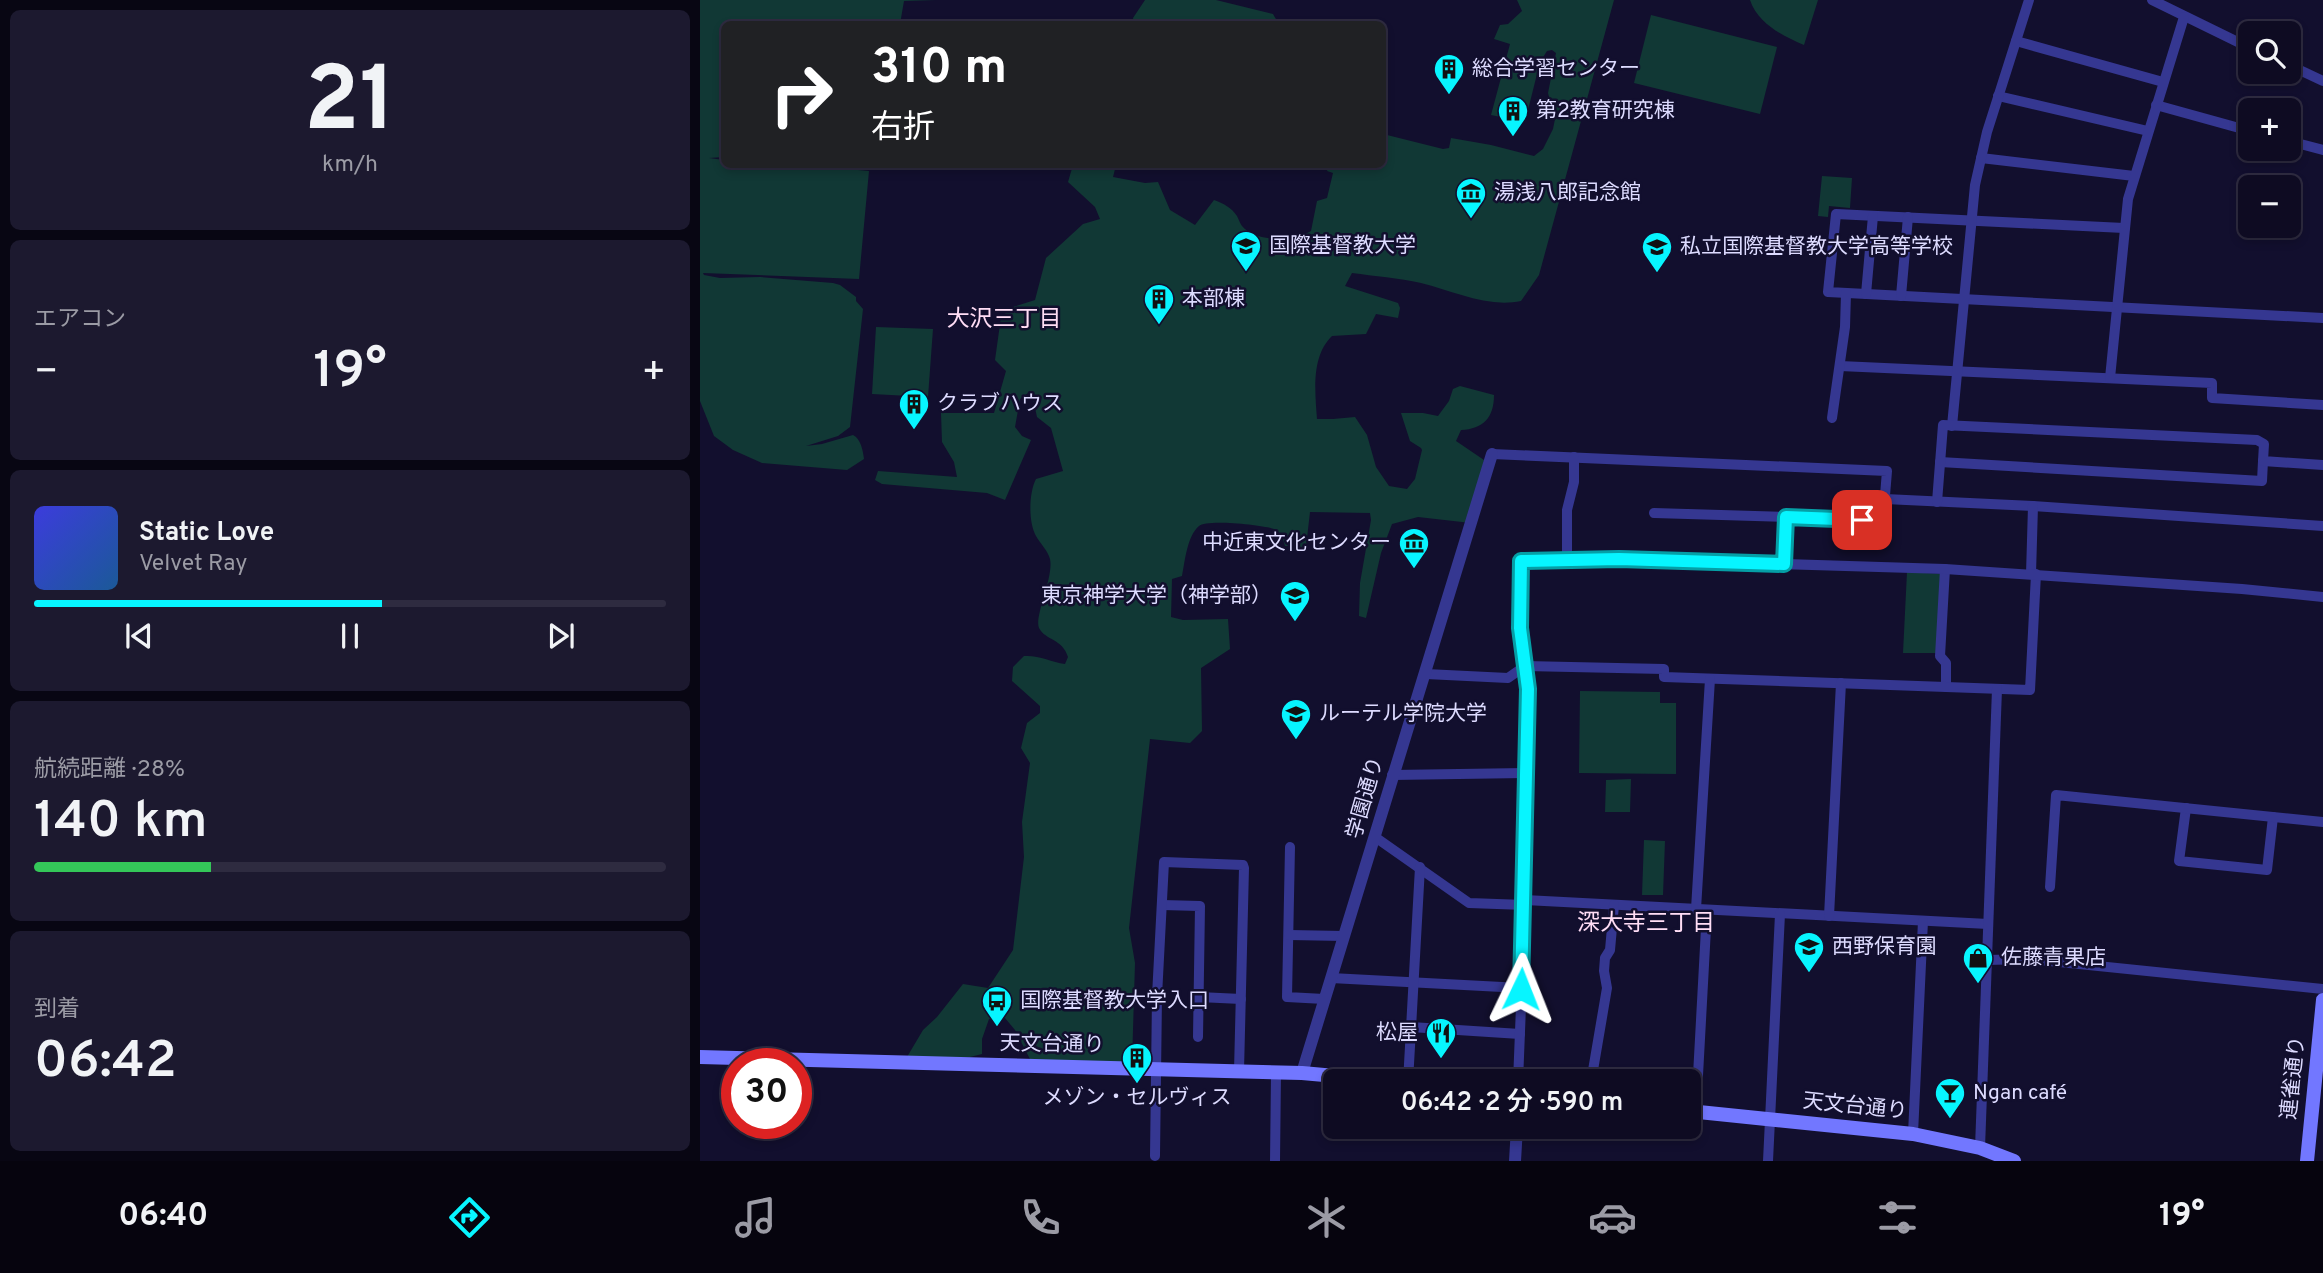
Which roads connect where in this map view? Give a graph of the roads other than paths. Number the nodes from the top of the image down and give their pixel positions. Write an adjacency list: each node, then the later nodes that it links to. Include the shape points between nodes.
1 (2029, 0): 4 (street)
2 (2152, 0): 3 (street)
3 (2184, 17): 5 (street); 8 (street)
4 (2016, 41): 8 (street); 9 (street)
5 (2238, 42)
6 (2301, 71): 7 (street)
7 (2323, 81)
8 (2163, 82): 10 (street)
9 (1998, 96): 12 (street); 15 (street)
10 (2156, 105): 11 (street); 12 (street)
11 (2238, 128)
12 (2148, 131): 16 (street)
13 (2301, 144): 14 (street)
14 (2323, 150)
15 (1981, 158): 16 (street); 19 (street)
16 (2134, 176): 20 (street)
17 (1873, 216): 18 (street); 21 (street, via 1836,214 1828,292); 22 (street)
18 (1908, 217): 19 (street); 23 (street)
19 (1972, 221): 20 (street); 24 (street)
20 (2124, 228): 25 (street)
21 (1846, 293): 22 (street); 27 (street)
22 (1866, 294): 23 (street)
23 (1901, 296): 24 (street)
24 (1965, 299): 25 (street); 28 (street)
25 (2117, 307): 26 (street); 29 (street)
26 (2323, 318)
27 (1840, 366): 28 (street); 31 (street)
28 (1958, 370): 29 (street); 32 (street)
29 (2110, 378): 30 (street, via 2212,383 2212,398)
30 (2323, 405)
31 (1832, 418)
32 (1952, 426): 35 (street, via 1943,425); 36 (street, via 2257,440 2264,444)
33 (1492, 454): 34 (street); 50 (street, 学園通り)
34 (1574, 457): 38 (street, via 1887,471); 44 (street)
35 (1940, 461): 36 (street, via 2262,481); 39 (street)
36 (2263, 461): 37 (street)
37 (2323, 465)
38 (1885, 499): 39 (street); 42 (street, via 1883,520)
39 (1937, 502): 40 (street)
40 (2033, 506): 43 (street); 47 (street)
41 (1654, 513): 42 (street)
42 (1786, 517): 45 (street)
43 (2323, 526)
44 (1567, 560): 45 (street); 49 (street, via 1521,561 1520,628)
45 (1784, 564): 46 (street)
46 (1945, 569): 47 (street); 53 (street, via 1940,656 1946,663)
47 (2034, 574): 48 (street); 54 (street, via 2030,690)
48 (2323, 597)
49 (1525, 666): 50 (street, via 1508,678); 51 (street, via 1664,669 1664,677); 55 (street)
50 (1426, 674): 56 (street, 学園通り)
51 (1710, 679): 52 (street); 67 (street)
52 (1841, 683): 53 (street); 69 (street)
53 (1946, 687): 54 (street)
54 (1997, 689): 71 (street)
55 (1525, 774): 56 (street); 64 (street)
56 (1392, 775): 60 (street, 学園通り)
57 (2186, 807): 58 (street); 58 (street, via 2179,861 2192,863 2267,870); 63 (street, via 2056,795)
58 (2273, 817): 59 (street)
59 (2323, 822)
60 (1375, 837): 62 (street); 73 (street, 学園通り)
61 (1290, 847): 72 (street)
62 (1420, 867): 64 (street, via 1469,903); 76 (street)
63 (2050, 887)
64 (1525, 903): 66 (street); 77 (street)
65 (1162, 905): 79 (street, via 1200,906); 80 (street, via 1164,862 1243,865); 87 (street)
66 (1614, 905): 67 (street); 90 (street)
67 (1701, 909): 68 (street); 91 (street)
68 (1780, 914): 69 (street); 97 (street)
69 (1829, 916): 70 (street)
70 (1923, 921): 71 (street); 98 (street)
71 (1988, 924): 74 (street)
72 (1289, 935): 73 (street); 81 (street, via 1287,998)
73 (1344, 936): 75 (street, 学園通り)
74 (1986, 960): 78 (street, via 2030,959); 100 (street)
75 (1331, 978): 76 (street); 81 (street, 学園通り)
76 (1413, 982): 77 (street); 83 (street)
77 (1521, 989): 84 (street)
78 (2323, 989)
79 (1199, 997): 80 (street); 85 (street)
80 (1241, 999): 92 (street)
81 (1324, 999): 94 (street, 学園通り)
82 (2323, 1000): 106 (main road, 連雀通り)
83 (1411, 1027): 84 (street); 88 (street)
84 (1520, 1034): 89 (street)
85 (1198, 1037)
86 (700, 1057): 87 (main road, 天文台通り)
87 (1155, 1069): 92 (main road, 天文台通り); 101 (street)
88 (1409, 1069)
89 (1519, 1069)
90 (1593, 1069)
91 (1694, 1069)
92 (1239, 1071): 93 (main road, 天文台通り)
93 (1276, 1073): 94 (main road, 天文台通り); 102 (street)
94 (1302, 1073): 95 (main road, 天文台通り)
95 (1323, 1075)
96 (1701, 1113): 97 (main road, 天文台通り)
97 (1772, 1119): 98 (main road, 天文台通り); 104 (street)
98 (1913, 1134): 100 (main road, 天文台通り)
99 (1517, 1139): 103 (street)
100 (1980, 1148): 105 (main road, 天文台通り)
101 (1155, 1156)
102 (1275, 1161)
103 (1516, 1161)
104 (1768, 1161)
105 (2014, 1161)
106 (2306, 1161)

